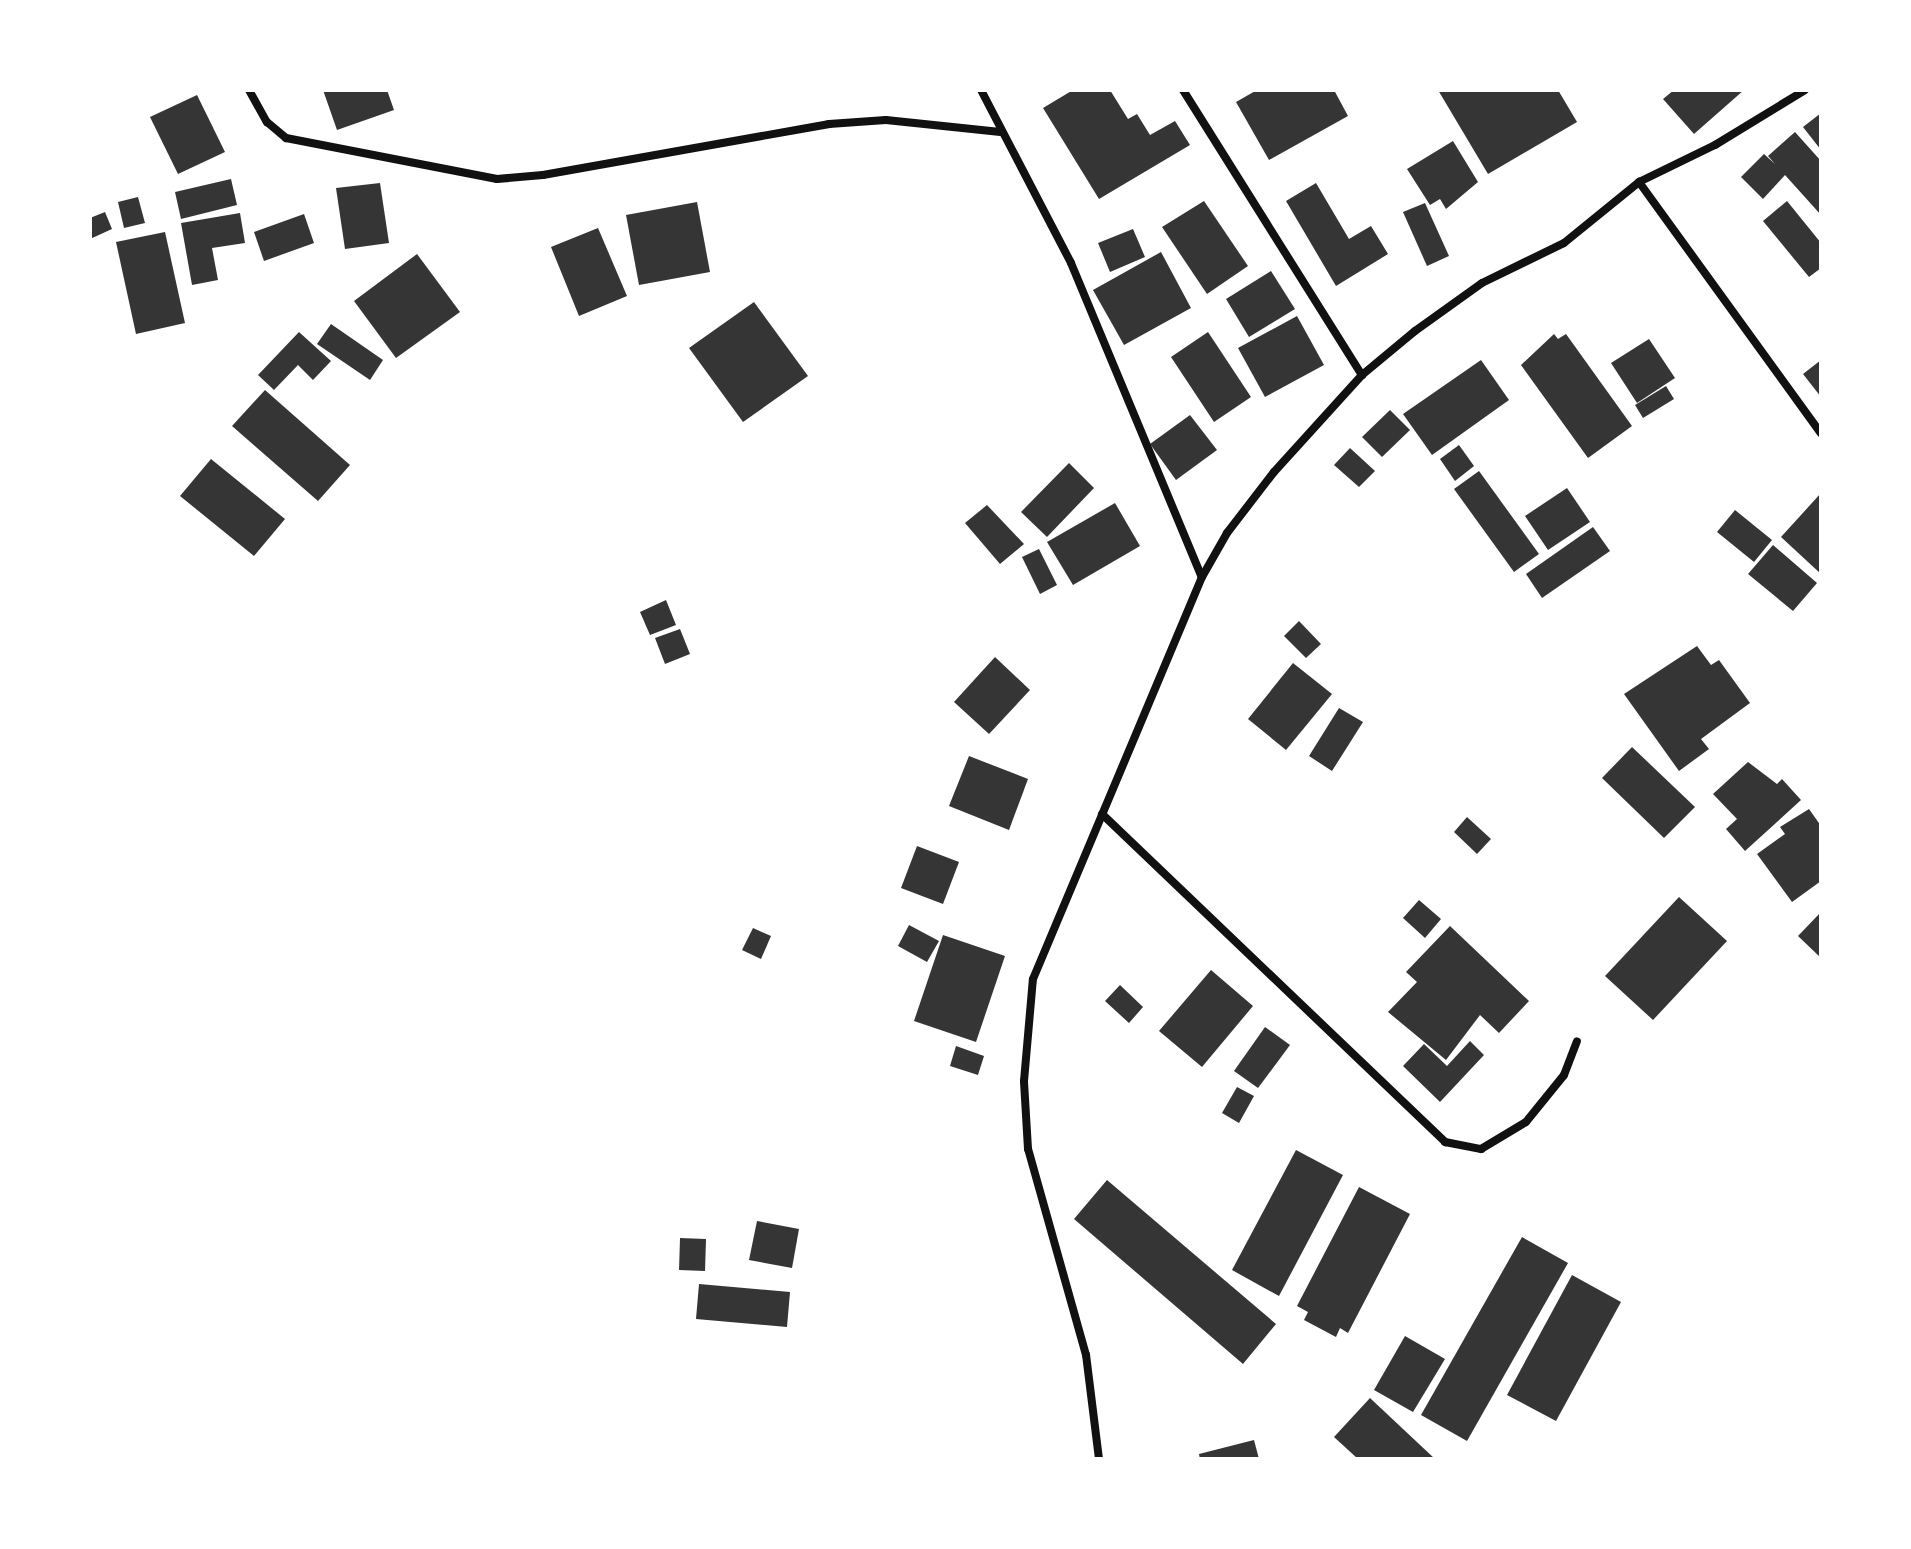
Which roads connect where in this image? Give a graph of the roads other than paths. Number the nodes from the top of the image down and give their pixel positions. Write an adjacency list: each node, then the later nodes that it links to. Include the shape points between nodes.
1 (249, 90): 5 (street, via 267,122 286,138 497,179 829,124 886,120)
2 (981, 90): 5 (street)
3 (1183, 90): 7 (street)
4 (1805, 90): 6 (street, via 1715,145)
5 (1000, 132): 9 (street, via 1071,263)
6 (1639, 182): 7 (street, via 1564,243 1482,283); 8 (street)
7 (1362, 375): 9 (street, via 1274,472 1227,533)
8 (1821, 433)
9 (1202, 577): 10 (street)
10 (1102, 814): 11 (street, via 1445,1142 1481,1149 1526,1122 1564,1075); 12 (street, via 1033,979 1024,1081 1028,1149 1086,1355)
11 (1577, 1041)
12 (1099, 1459)

